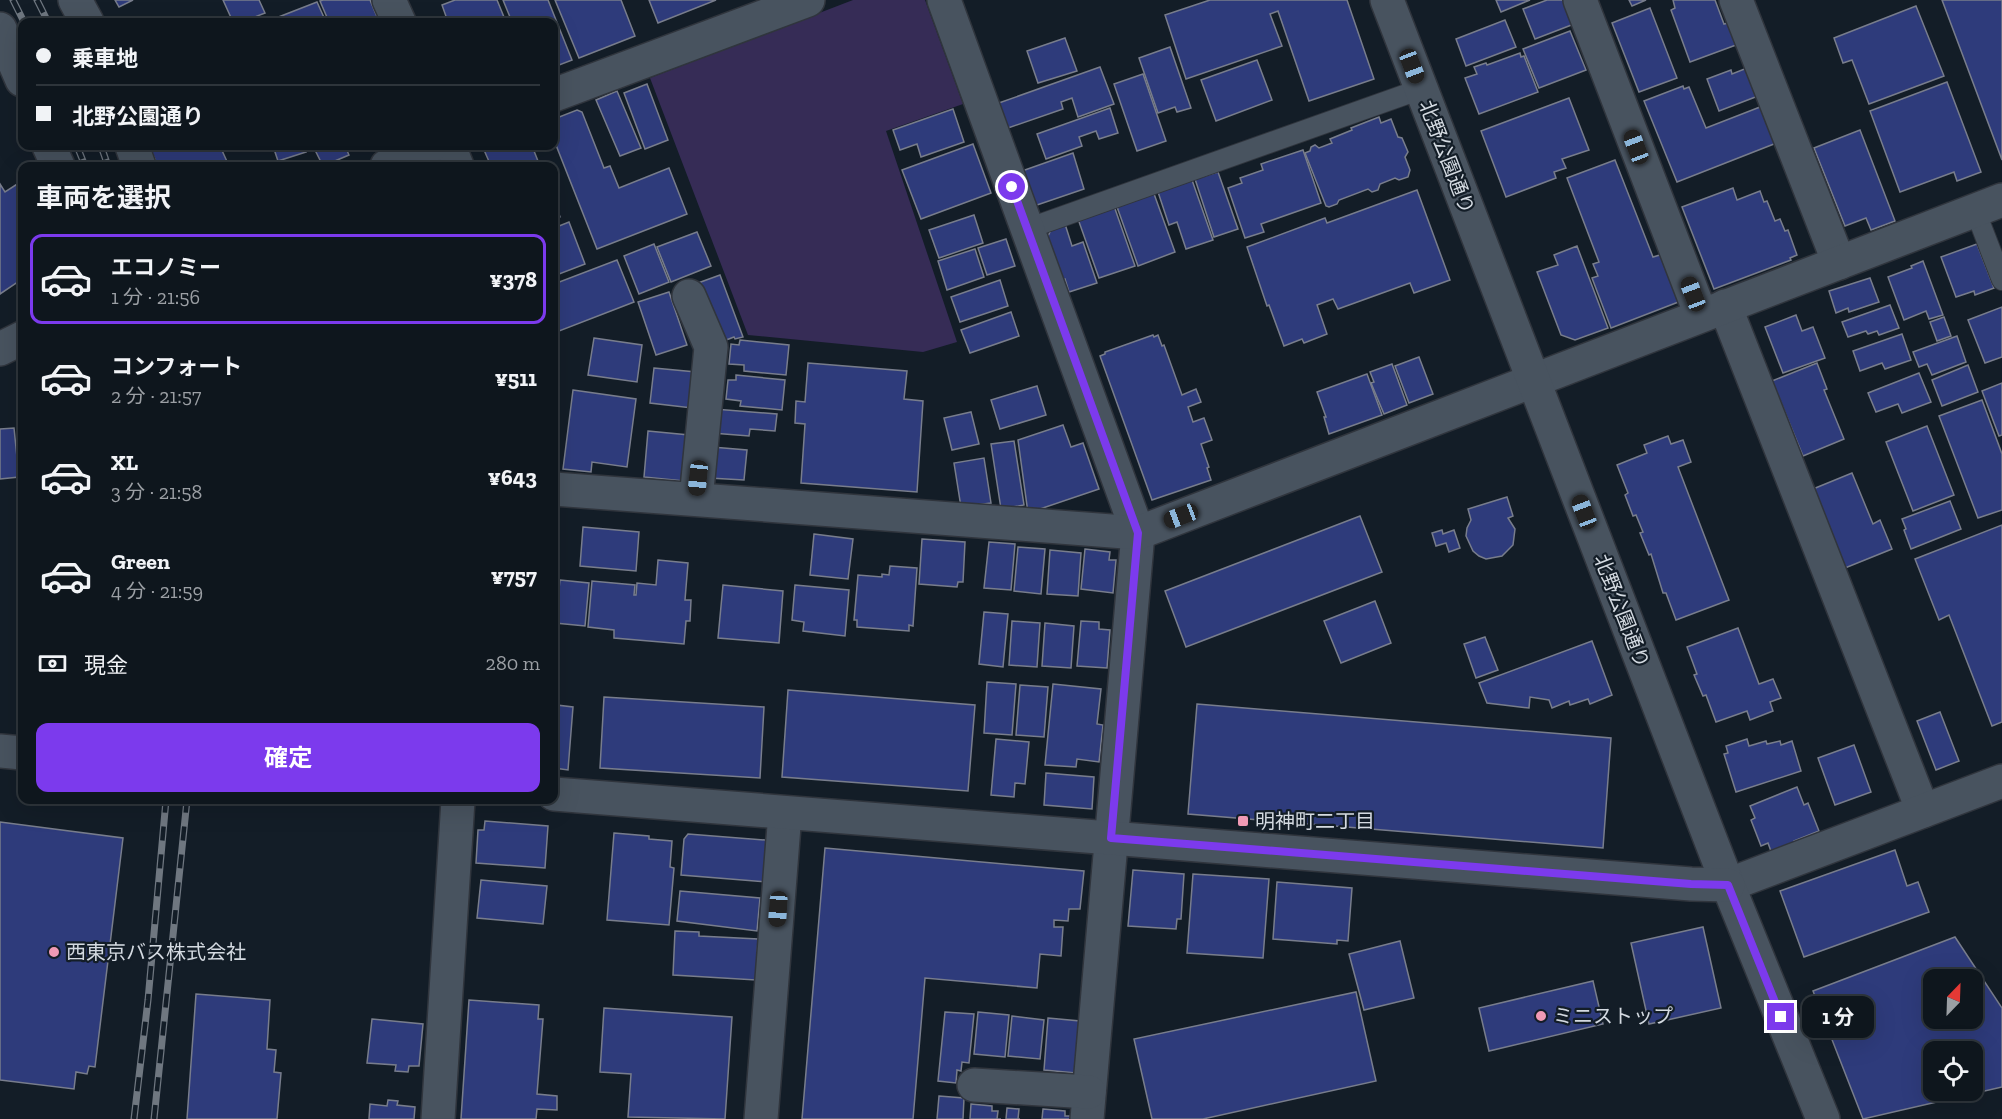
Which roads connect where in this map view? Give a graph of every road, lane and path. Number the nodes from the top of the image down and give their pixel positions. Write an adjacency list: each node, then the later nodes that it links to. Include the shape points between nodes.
1 (75, 0): 8 (street)
2 (389, 0): 9 (street)
3 (807, 0): 13 (street)
4 (944, 0): 17 (street)
5 (1387, 0): 12 (street, 北野公園通り)
6 (1580, 0): 21 (street)
7 (1736, 0): 18 (street)
8 (85, 18)
9 (397, 18)
10 (0, 29): 11 (street)
11 (18, 71)
12 (1421, 88): 17 (lane); 24 (street, 北野公園通り)
13 (558, 93)
14 (421, 150): 15 (street)
15 (396, 162)
16 (1988, 205): 18 (street); 19 (lane)
17 (1027, 229): 27 (street)
18 (1839, 263): 21 (street)
19 (2002, 280)
20 (689, 296): 26 (street, via 711,347)
21 (1713, 311): 24 (street); 33 (street)
22 (18, 340): 23 (street)
23 (0, 349)
24 (1533, 380): 27 (street); 36 (street, 北野公園通り)
25 (558, 489): 26 (street)
26 (696, 499): 27 (street)
27 (1138, 533): 35 (street)
28 (0, 751): 29 (street)
29 (18, 753)
30 (2002, 782): 33 (street)
31 (558, 794): 34 (street)
32 (458, 804): 39 (street)
33 (1923, 812): 36 (street)
34 (785, 813): 35 (street); 40 (street)
35 (1111, 838): 36 (street); 38 (street)
36 (1728, 885): 41 (street, 北野公園通り)
37 (975, 1085): 38 (street)
38 (1088, 1106)
39 (438, 1119)
40 (761, 1119)
41 (1823, 1119)

